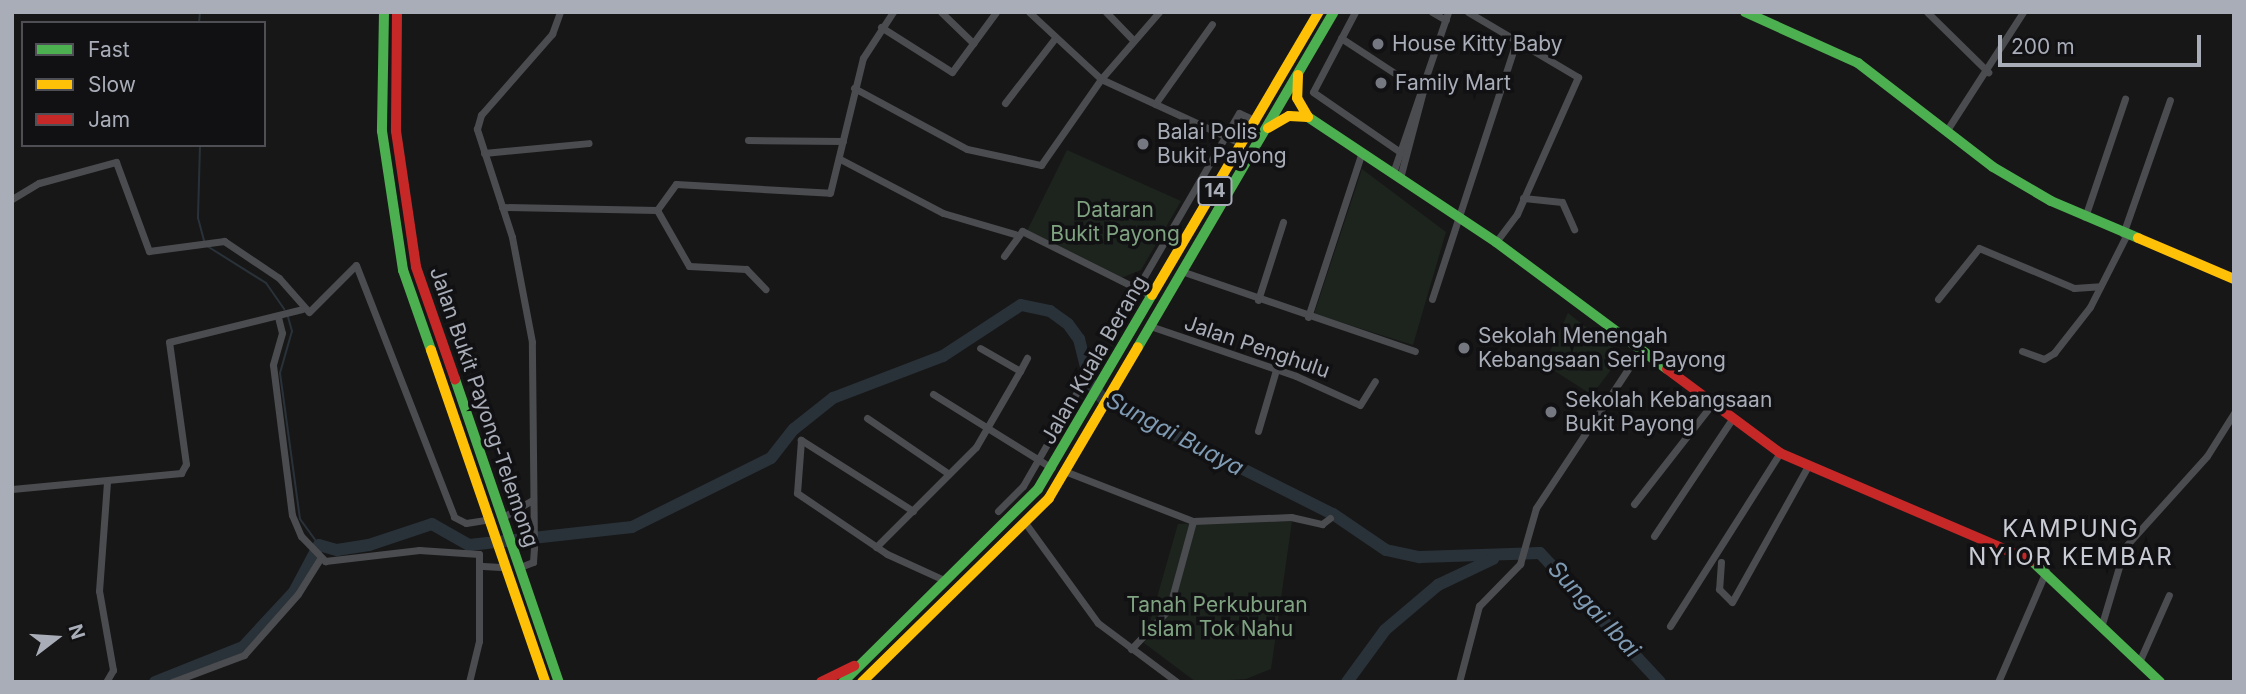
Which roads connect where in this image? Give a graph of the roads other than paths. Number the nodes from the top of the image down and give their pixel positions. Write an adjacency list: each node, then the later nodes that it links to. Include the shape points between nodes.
1 (384, 12): 124 (main road, Jalan Bukit Payong-Telemong, via 382,131 390,214 419,328)
2 (397, 12): 125 (main road, Jalan Bukit Payong-Telemong, via 396,131 404,212 432,324)
3 (894, 12): 20 (street)
4 (941, 12): 25 (street)
5 (996, 12): 25 (street)
6 (1028, 12): 21 (street)
7 (1106, 12): 24 (street)
8 (1159, 12): 24 (street)
9 (1319, 12): 36 (main road, Jalan Kuala Berang / 14)
10 (1334, 12): 26 (main road, Jalan Kuala Berang / 14)
11 (1356, 12): 22 (street)
12 (1468, 12): 23 (street)
13 (1745, 12): 38 (main road, via 1850,58)
14 (1927, 12): 27 (street)
15 (2023, 12): 27 (street)
16 (557, 13): 46 (street, via 552,34 479,118)
17 (1434, 13): 18 (street)
18 (1447, 16): 30 (street)
19 (1212, 23): 34 (street)
20 (881, 26): 25 (street, via 952,72); 29 (street)
21 (1055, 38): 28 (street); 33 (street)
22 (1340, 38): 30 (street); 45 (street, via 1313,92)
23 (1517, 39): 49 (street, via 1578,77); 55 (street)
24 (1133, 40): 28 (street)
25 (973, 43)
26 (1299, 70): 35 (main road, via 1297,98); 37 (main road, Jalan Kuala Berang / 14)
27 (1988, 72): 38 (street)
28 (1101, 79): 29 (street, via 1046,161 1034,166 968,149); 34 (street)
29 (854, 88): 41 (street)
30 (1423, 90): 45 (street); 48 (street)
31 (2125, 99): 56 (street)
32 (2170, 100): 60 (street)
33 (1004, 103)
34 (1155, 104): 39 (street)
35 (1308, 117): 37 (main road, via 1289,116); 44 (main road)
36 (1256, 121): 39 (street, via 1239,113); 43 (main road, Jalan Kuala Berang / 14)
37 (1265, 131): 63 (main road, Jalan Kuala Berang / 14)
38 (1947, 131): 56 (main road, via 2012,180)
39 (1225, 136): 43 (street); 51 (street)
40 (748, 140): 41 (street)
41 (844, 141): 47 (street)
42 (589, 143): 46 (street)
43 (1242, 144): 54 (main road, Jalan Kuala Berang / 14)
44 (1362, 152): 48 (main road); 74 (street)
45 (1400, 152): 48 (street)
46 (484, 153): 52 (street)
47 (840, 159): 53 (street, via 835,186 825,194 676,184); 59 (street, via 943,213)
48 (1397, 176): 55 (main road)
49 (1523, 198): 58 (street, via 1562,202); 61 (street)
50 (12, 200): 72 (street, via 39,183 116,162 148,250 225,241 279,278)
51 (1188, 202): 54 (street); 67 (street)
52 (502, 207): 53 (street); 101 (street, via 533,342)
53 (657, 210): 66 (street, via 689,267 746,269)
54 (1204, 210): 68 (main road, Jalan Kuala Berang / 14)
55 (1458, 216): 61 (main road); 69 (street)
56 (2085, 217): 60 (main road)
57 (1283, 222): 71 (street)
58 (1574, 229)
59 (1015, 234): 62 (street); 67 (street)
60 (2124, 235): 64 (main road); 65 (street)
61 (1496, 242): 79 (main road)
62 (1004, 256)
63 (1184, 272): 71 (street); 75 (main road, Jalan Kuala Berang / 14)
64 (2234, 279)
65 (2100, 286): 70 (street, via 2074,288 1979,248); 80 (street, via 2049,357)
66 (765, 289)
67 (1137, 289): 68 (street); 76 (street)
68 (1153, 297): 96 (main road, Jalan Kuala Berang / 14)
69 (1432, 299)
70 (1938, 299)
71 (1258, 300): 74 (street)
72 (300, 311): 73 (street); 101 (street, via 312,310 356,265 454,517 466,523 508,516)
73 (280, 317): 99 (street, via 169,342 185,468); 110 (street, via 282,333 272,360 292,515)
74 (1308, 317): 78 (street)
75 (1153, 327): 82 (street, Jalan Penghulu); 97 (main road, Jalan Kuala Berang / 14)
76 (1112, 332)
77 (980, 348): 83 (street)
78 (1415, 351)
79 (1640, 351): 87 (main road); 130 (street, via 1536,508 1521,560 1479,606)
80 (2022, 351)
81 (1027, 358): 83 (street)
82 (1276, 370): 84 (street, Jalan Penghulu, via 1360,405); 92 (street)
83 (1020, 371): 91 (street)
84 (1375, 381)
85 (933, 394): 91 (street)
86 (1076, 394): 94 (street)
87 (1712, 404): 89 (main road); 102 (street)
88 (867, 418): 98 (street)
89 (1732, 419): 93 (main road); 108 (street)
90 (2232, 419): 116 (street, via 2207,456 2124,547)
91 (988, 429): 94 (street); 98 (street)
92 (1258, 431)
93 (1780, 453): 95 (main road); 117 (street)
94 (1040, 461): 96 (street); 103 (street)
95 (1807, 468): 111 (street, via 1732,602 1720,589); 113 (main road, via 1919,509)
96 (1053, 469): 114 (main road, Jalan Kuala Berang / 14)
97 (1067, 472): 106 (street); 107 (main road, Jalan Kuala Berang / 14)
98 (949, 474): 104 (street)
99 (107, 481): 100 (street); 121 (street, via 99,591 113,670)
100 (12, 489)
101 (532, 500): 112 (street, via 534,548 528,566)
102 (1634, 504)
103 (998, 510)
104 (913, 511): 109 (street); 109 (street, via 807,439 801,440 797,493)
105 (1330, 517): 106 (street, via 1322,524 1291,517)
106 (1193, 521): 118 (street, via 1169,609)
107 (1026, 524): 118 (street, via 1098,623); 128 (main road, Jalan Kuala Berang / 14)
108 (1654, 536)
109 (876, 547): 114 (street)
110 (315, 557): 112 (street, via 451,550 476,552); 122 (street, via 244,655)
111 (1721, 562)
112 (483, 566): 123 (street, via 479,641)
113 (2046, 571): 116 (main road); 131 (street)
114 (948, 580): 120 (main road, Jalan Kuala Berang / 14)
115 (2169, 595): 119 (street)
116 (2102, 624): 119 (main road)
117 (1670, 626)
118 (1131, 649): 129 (street)
119 (2140, 660): 132 (main road)
120 (863, 662): 126 (main road); 127 (main road, Jalan Kuala Berang / 14)
121 (106, 682)
122 (172, 682)
123 (468, 682)
124 (545, 682)
125 (559, 682)
126 (821, 682)
127 (842, 682)
128 (862, 682)
129 (1177, 682)
130 (1459, 682)
131 (1998, 682)
132 (2160, 682)

